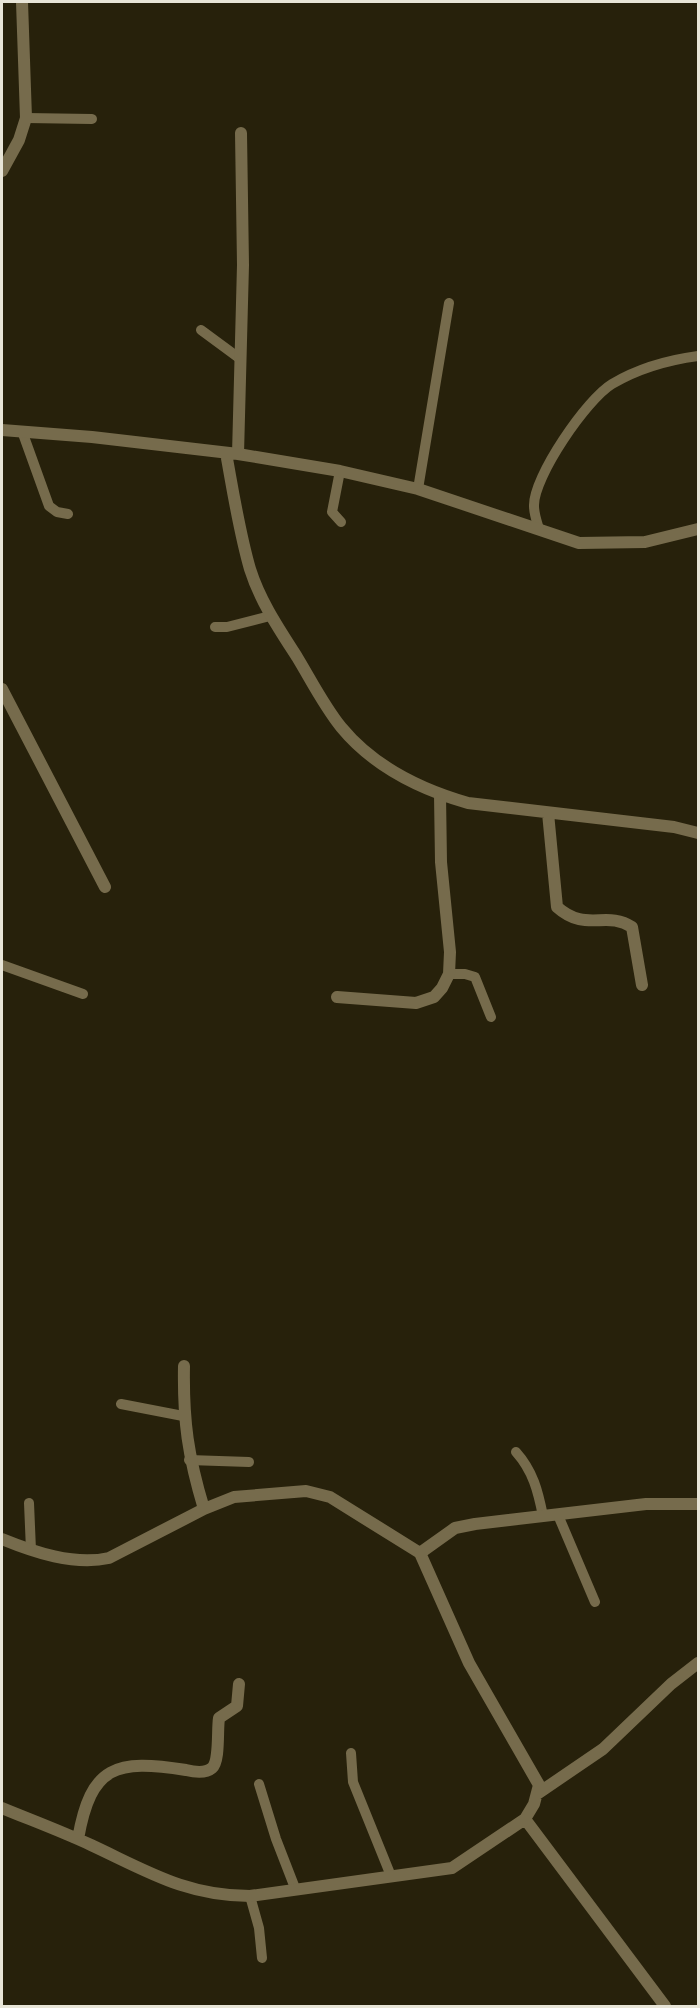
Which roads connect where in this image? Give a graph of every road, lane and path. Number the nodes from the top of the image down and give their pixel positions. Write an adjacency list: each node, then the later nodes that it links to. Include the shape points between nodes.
1 (22, 2): 2 (street)
2 (26, 118): 3 (lane); 5 (street, via 20,140)
3 (92, 119)
4 (241, 133): 9 (street, via 243,265)
5 (2, 171)
6 (449, 303): 14 (lane)
7 (201, 330): 9 (lane)
8 (699, 356): 17 (lane, via 672,359 609,386 588,409 541,479 534,506)
9 (239, 358): 12 (street)
10 (2, 430): 11 (street)
11 (22, 431): 12 (street); 15 (lane, via 49,506)
12 (232, 453): 13 (street); 19 (street, via 246,554)
13 (340, 471): 14 (street); 16 (lane, via 332,512)
14 (418, 489): 17 (street)
15 (68, 514)
16 (341, 522)
17 (539, 529): 18 (street, via 579,543 645,542)
18 (699, 529)
19 (270, 616): 20 (lane); 22 (street, via 340,725 362,750 392,772)
20 (215, 627)
21 (2, 689): 25 (street)
22 (440, 795): 23 (street, via 468,803); 27 (street)
23 (548, 813): 24 (street); 28 (street, via 557,907 566,916 583,922 611,920 632,927)
24 (699, 833)
25 (105, 887)
26 (2, 965): 29 (lane)
27 (449, 974): 30 (street, via 434,997 416,1003); 31 (lane, via 475,977)
28 (642, 985)
29 (83, 994)
30 (337, 997)
31 (491, 1017)
32 (184, 1366): 34 (street)
33 (121, 1404): 34 (lane)
34 (183, 1416): 36 (street)
35 (516, 1452): 42 (lane, via 528,1465)
36 (189, 1460): 37 (lane); 40 (street)
37 (249, 1462)
38 (29, 1503): 44 (lane)
39 (699, 1504): 41 (street, via 646,1504)
40 (204, 1509): 44 (street, via 109,1558 83,1561); 45 (street, via 234,1497 306,1491 330,1497)
41 (558, 1515): 42 (street); 46 (lane)
42 (543, 1516): 45 (street, via 455,1528)
43 (2, 1541): 44 (street)
44 (31, 1550)
45 (420, 1552): 51 (street, via 469,1663 539,1785)
46 (595, 1602)
47 (699, 1663): 51 (street, via 671,1684 603,1749)
48 (239, 1684): 54 (street, via 237,1706 219,1718 217,1760 212,1769 199,1773 147,1765 114,1770 101,1778 90,1793)
49 (351, 1753): 55 (lane, via 353,1782)
50 (260, 1784): 56 (lane)
51 (537, 1794): 53 (street)
52 (2, 1808): 54 (street)
53 (525, 1819): 55 (street, via 452,1868); 59 (street)
54 (78, 1839): 57 (street, via 189,1889 220,1896)
55 (391, 1876): 56 (street)
56 (295, 1888): 57 (street)
57 (250, 1896): 58 (lane)
58 (262, 1958)
59 (665, 2007)

